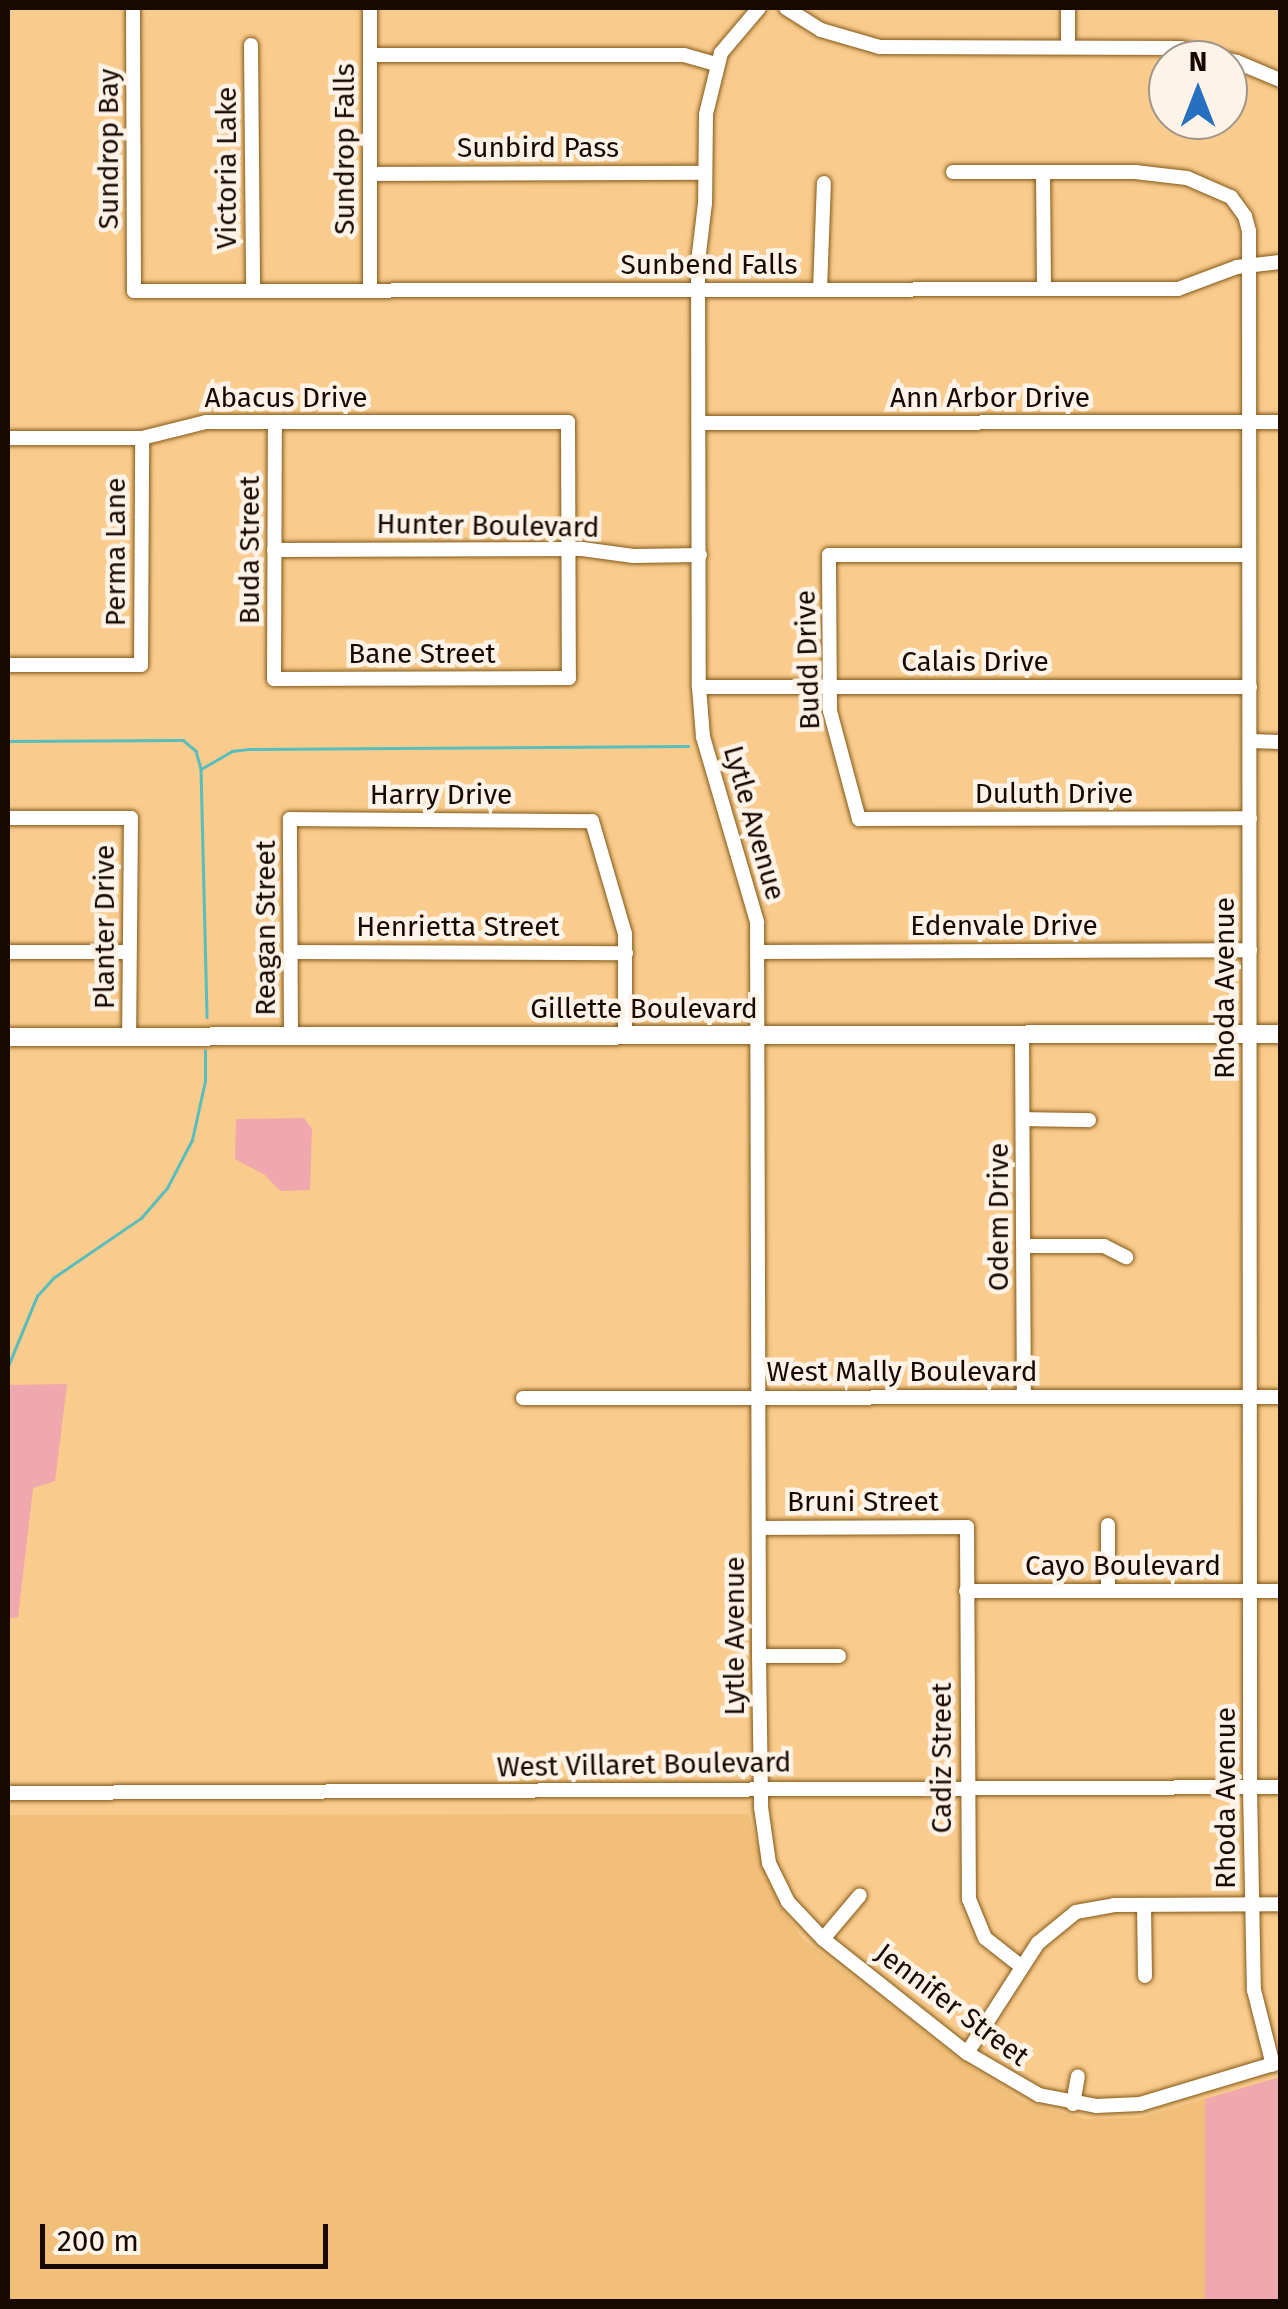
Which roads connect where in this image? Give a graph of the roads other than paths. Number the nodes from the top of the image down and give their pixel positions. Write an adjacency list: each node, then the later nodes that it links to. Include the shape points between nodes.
1 (133, 8): 22 (street, Sundrop Bay)
2 (370, 8): 8 (street, Sundrop Falls)
3 (759, 8): 9 (street, Lytle Avenue)
4 (786, 8): 7 (street, via 821,30 880,46)
5 (1068, 8): 7 (street)
6 (251, 45): 23 (street, Victoria Lake)
7 (1068, 47): 10 (street, via 1180,48)
8 (370, 55): 9 (street, via 684,55); 14 (street, Sundrop Falls)
9 (716, 64): 13 (street, Lytle Avenue)
10 (1280, 80)
11 (953, 172): 12 (street, Rhoda Avenue)
12 (1044, 172): 17 (street, Rhoda Avenue, via 1154,173 1216,188 1245,216); 18 (street)
13 (705, 173): 14 (street, Sunbird Pass); 20 (street, Lytle Avenue)
14 (370, 174): 19 (street, Sundrop Falls)
15 (824, 183): 21 (street)
16 (1280, 262): 17 (street, Sunbend Falls)
17 (1250, 264): 18 (street, Sunbend Falls, via 1178,289); 25 (street, Rhoda Avenue)
18 (1044, 289): 21 (street, Sunbend Falls)
19 (370, 290): 20 (street, Sunbend Falls); 23 (street, Sunbend Falls)
20 (698, 290): 21 (street, Sunbend Falls); 27 (street, Lytle Avenue)
21 (820, 290)
22 (134, 291): 23 (street, Sunbend Falls)
23 (253, 291)
24 (276, 422): 29 (street, Abacus Drive, via 206,422); 30 (street, Abacus Drive, via 568,422); 31 (street, Buda Street)
25 (1250, 422): 26 (street, Ann Arbor Drive); 27 (street, Ann Arbor Drive); 32 (street, Rhoda Avenue)
26 (1280, 422)
27 (700, 423): 33 (street, Lytle Avenue)
28 (8, 438): 29 (street, Abacus Drive)
29 (142, 438): 34 (street, Perma Lane, via 141,666)
30 (568, 549): 31 (street, Hunter Boulevard); 33 (street, Hunter Boulevard); 35 (street, Bane Street, via 568,678)
31 (274, 550): 35 (street, Buda Street)
32 (1249, 554): 36 (street, Budd Drive, via 829,555); 38 (street, Rhoda Avenue)
33 (700, 556): 37 (street, Lytle Avenue)
34 (8, 665)
35 (274, 679)
36 (830, 686): 37 (street, Calais Drive); 38 (street, Calais Drive); 44 (street, Budd Drive, via 833,730)
37 (700, 687): 49 (street, Lytle Avenue, via 703,737 755,910)
38 (1250, 687): 39 (street, Rhoda Avenue)
39 (1250, 741): 40 (street); 42 (street, Rhoda Avenue)
40 (1280, 742)
41 (8, 818): 47 (street, Planter Drive, via 131,818)
42 (1250, 818): 44 (street, Duluth Drive); 45 (street, Rhoda Avenue)
43 (290, 819): 48 (street, Reagan Street); 50 (street, Harry Drive, via 592,821)
44 (859, 819)
45 (1250, 950): 49 (street, Edenvale Drive); 51 (street, Rhoda Avenue)
46 (8, 952): 47 (street)
47 (129, 952): 55 (street, Planter Drive)
48 (291, 952): 50 (street, Henrietta Street); 56 (street, Reagan Street)
49 (758, 952): 53 (street, Lytle Avenue)
50 (626, 953): 57 (street)
51 (1250, 1034): 52 (main road, Gillette Boulevard); 58 (main road, Gillette Boulevard); 65 (street, Rhoda Avenue)
52 (1280, 1034)
53 (759, 1036): 57 (main road, Gillette Boulevard); 58 (main road, Gillette Boulevard); 63 (street, Lytle Avenue)
54 (8, 1037): 55 (main road, Gillette Boulevard)
55 (129, 1037): 56 (main road, Gillette Boulevard)
56 (292, 1037): 57 (main road, Gillette Boulevard)
57 (625, 1037)
58 (1022, 1037): 59 (street, Odem Drive)
59 (1024, 1119): 60 (street); 61 (street, Odem Drive)
60 (1089, 1120)
61 (1024, 1246): 62 (street, via 1104,1246); 64 (street, Odem Drive)
62 (1126, 1258)
63 (760, 1397): 64 (street, West Mally Boulevard); 67 (street, West Mally Boulevard); 70 (street, Lytle Avenue)
64 (1024, 1397): 65 (street, West Mally Boulevard)
65 (1250, 1397): 66 (street, West Mally Boulevard); 74 (street, Rhoda Avenue)
66 (1280, 1397)
67 (523, 1398)
68 (1108, 1525): 73 (street)
69 (967, 1527): 70 (street, Bruni Street); 71 (street, Cadiz Street)
70 (760, 1528): 75 (street, Lytle Avenue)
71 (966, 1591): 73 (street, Cayo Boulevard); 78 (street, Cadiz Street)
72 (1280, 1591): 74 (street, Cayo Boulevard)
73 (1108, 1592): 74 (street, Cayo Boulevard)
74 (1250, 1592): 79 (street, Rhoda Avenue)
75 (759, 1656): 76 (street); 77 (street, Lytle Avenue)
76 (839, 1656)
77 (762, 1788): 78 (street, West Villaret Boulevard); 81 (street, West Villaret Boulevard); 86 (street, Jennifer Street, via 771,1868 788,1902)
78 (968, 1788): 79 (street, West Villaret Boulevard); 87 (street, Cadiz Street, via 967,1881 974,1920 991,1944)
79 (1250, 1788): 80 (street, West Villaret Boulevard); 85 (street, Rhoda Avenue)
80 (1280, 1788)
81 (8, 1792)
82 (860, 1896): 86 (street)
83 (1144, 1904): 85 (street); 87 (street, via 1095,1906 1067,1917 1044,1935); 88 (street)
84 (1280, 1904): 85 (street)
85 (1252, 1905): 90 (street, Rhoda Avenue, via 1254,1990)
86 (823, 1939): 89 (street, Jennifer Street)
87 (1022, 1967): 89 (street)
88 (1146, 1976)
89 (967, 2053): 92 (street, Jennifer Street, via 1019,2087)
90 (1276, 2063): 92 (street, Jennifer Street, via 1140,2104)
91 (1078, 2076): 92 (street)
92 (1073, 2104)

